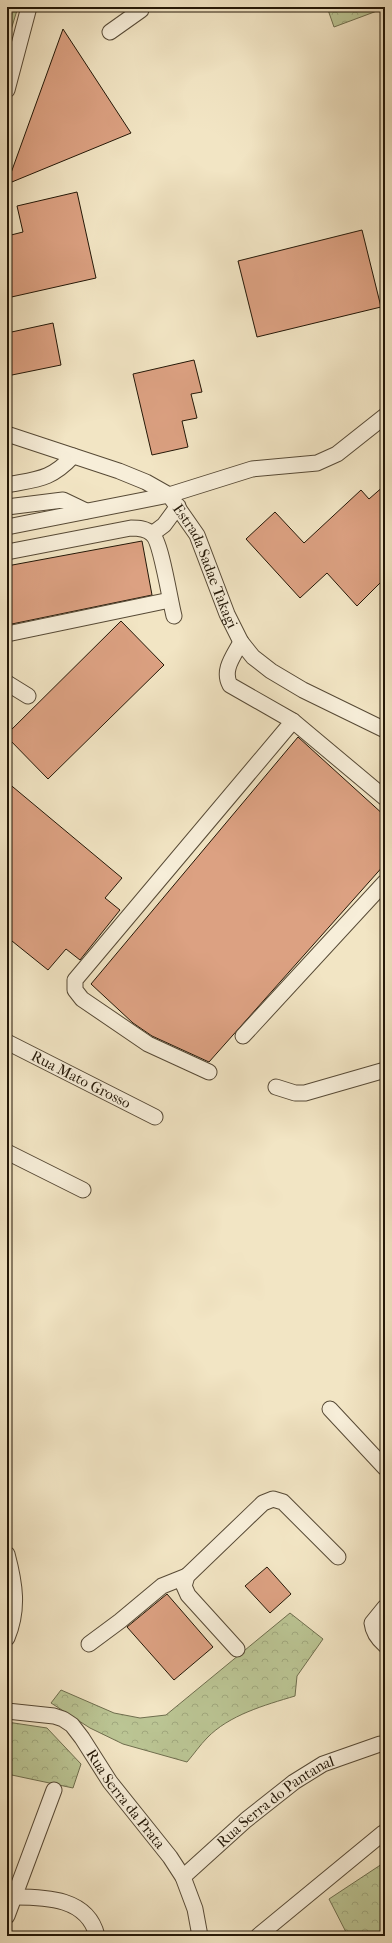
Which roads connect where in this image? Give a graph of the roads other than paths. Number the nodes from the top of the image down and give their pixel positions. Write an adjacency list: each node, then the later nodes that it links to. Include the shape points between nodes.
1 (29, 7): 4 (street)
2 (142, 8): 3 (street)
3 (110, 32)
4 (7, 90)
5 (385, 416): 9 (street, via 337,454 317,463 237,473)
6 (7, 434): 7 (street, Estrada Sadae Takagi)
7 (73, 456): 8 (street, via 50,476); 9 (street, Estrada Sadae Takagi, via 146,482)
8 (7, 485)
9 (174, 500): 11 (street); 13 (street, via 164,525); 18 (street, Estrada Sadae Takagi, via 198,535 227,614)
10 (7, 507): 11 (street, via 63,500)
11 (86, 511): 12 (street)
12 (7, 527)
13 (152, 534): 14 (street, via 141,528 131,528); 15 (street, via 158,546)
14 (7, 552)
15 (170, 600): 16 (street); 17 (street)
16 (174, 616)
17 (7, 634)
18 (241, 642): 21 (street, via 226,670 226,678 230,685); 22 (street, Estrada Sadae Takagi, via 253,657 271,671 303,690)
19 (7, 683): 20 (street)
20 (28, 696)
21 (293, 721): 23 (street); 28 (street, via 75,980 75,990 82,999 142,1040)
22 (385, 730)
23 (385, 798)
24 (385, 882): 25 (street)
25 (243, 1036)
26 (7, 1042): 30 (street, Rua Mato Grosso)
27 (385, 1070): 29 (street, via 305,1093 295,1093)
28 (209, 1072)
29 (276, 1087)
30 (155, 1117)
31 (7, 1152): 32 (street)
32 (83, 1190)
33 (330, 1408): 34 (street)
34 (385, 1468)
35 (7, 1554): 39 (street, via 16,1606)
36 (338, 1558): 37 (street, via 283,1502 273,1499 263,1503)
37 (187, 1576): 40 (street, via 162,1586); 42 (street, via 184,1586 188,1595)
38 (385, 1607): 41 (street, via 372,1623 376,1636)
39 (7, 1638)
40 (90, 1644)
41 (385, 1645)
42 (237, 1649)
43 (7, 1711): 47 (street, Rua Serra da Prata, via 54,1716 72,1725 110,1782)
44 (380, 1744): 47 (street, Rua Serra do Pantanal, via 323,1764 294,1782 246,1820)
45 (54, 1790): 48 (street)
46 (383, 1833): 52 (street)
47 (183, 1876): 51 (street, Rua Serra da Prata)
48 (15, 1897): 49 (street); 50 (street, via 42,1897 64,1901 87,1915)
49 (7, 1916)
50 (97, 1936)
51 (200, 1936)
52 (258, 1936)

